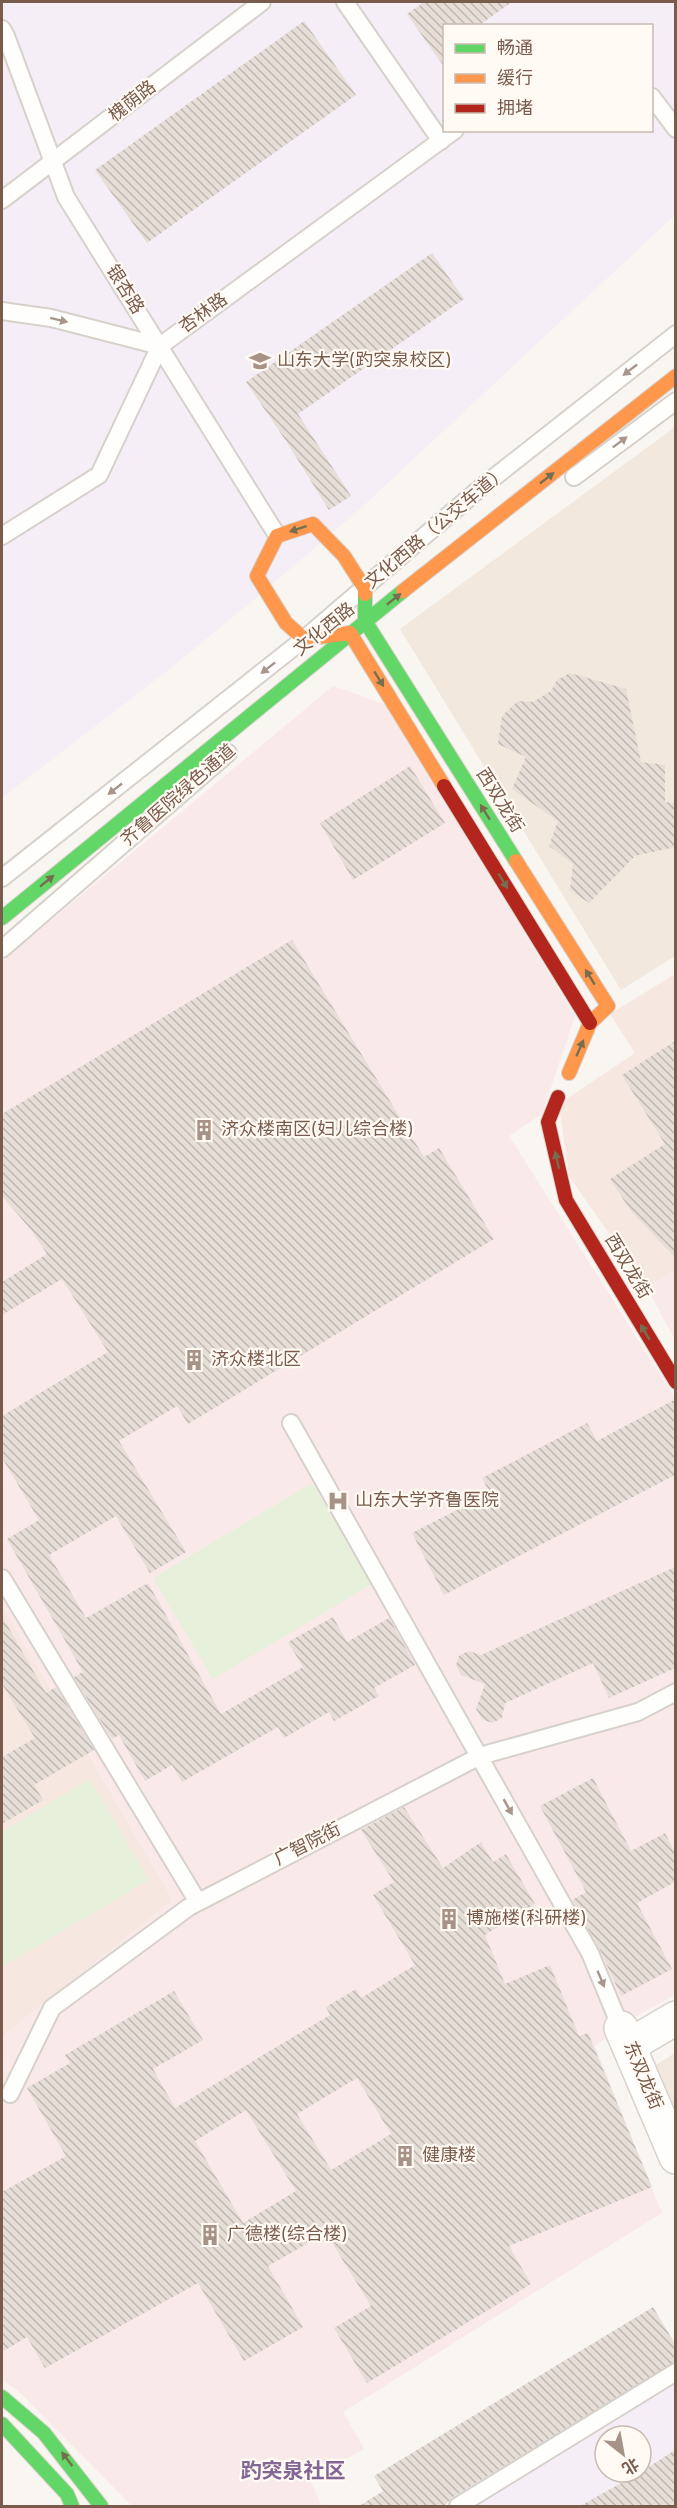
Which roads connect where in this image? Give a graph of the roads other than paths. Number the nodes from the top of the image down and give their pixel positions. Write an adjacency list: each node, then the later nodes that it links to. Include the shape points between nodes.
1 (262, 2): 8 (lane, 槐荫路)
2 (345, 2): 7 (lane)
3 (2, 29): 8 (lane, 银杏路)
4 (653, 100): 5 (lane)
5 (675, 129)
6 (452, 132): 7 (lane, 杏林路)
7 (441, 141): 12 (lane, 杏林路)
8 (53, 163): 9 (lane, 槐荫路); 12 (lane, 银杏路, via 66,197)
9 (2, 200)
10 (2, 311): 12 (lane, one-way to 12, via 51,318)
11 (675, 334): 17 (lane, 文化西路（公交车道）, one-way to 17, via 478,490)
12 (160, 346): 15 (lane, 银杏路); 16 (lane, 杏林路, via 99,475)
13 (675, 376): 18 (street, 文化西路, one-way to 13)
14 (675, 401): 18 (lane, 齐鲁医院绿色通道, one-way to 14)
15 (276, 534): 17 (street, one-way to 15, via 344,556 313,524); 20 (street, via 257,576 286,623)
16 (2, 536)
17 (365, 589): 18 (street); 20 (lane, 文化西路（公交车道）)
18 (368, 627): 19 (lane, 齐鲁医院绿色通道); 24 (street, 西双龙街, one-way to 18, via 608,1006)
19 (353, 638): 20 (street); 22 (street, 文化西路, one-way to 19); 23 (lane, 齐鲁医院绿色通道); 24 (street, 西双龙街, one-way to 24)
20 (304, 639): 21 (lane, 文化西路（公交车道）, one-way to 21)
21 (2, 879)
22 (2, 918)
23 (2, 949)
24 (590, 1023): 25 (street, 西双龙街, one-way to 24)
25 (569, 1073)
26 (558, 1098): 27 (street, 西双龙街, one-way to 26, via 566,1200 548,1122)
27 (675, 1382)
28 (291, 1423): 31 (lane)
29 (2, 1578): 32 (lane)
30 (675, 1692): 31 (lane, 广智院街, via 638,1712)
31 (480, 1756): 32 (lane, 广智院街); 34 (lane, one-way to 34, via 590,1953)
32 (198, 1902): 35 (lane, 广智院街, via 52,2008)
33 (675, 2018): 34 (street)
34 (625, 2036): 36 (street, 东双龙街)
35 (10, 2094)
36 (675, 2157)
37 (675, 2372): 42 (lane)
38 (2, 2397): 41 (street, one-way to 38, via 64,2453)
39 (2, 2424): 40 (street, via 67,2494)
40 (72, 2506)
41 (100, 2506)
42 (458, 2506)

